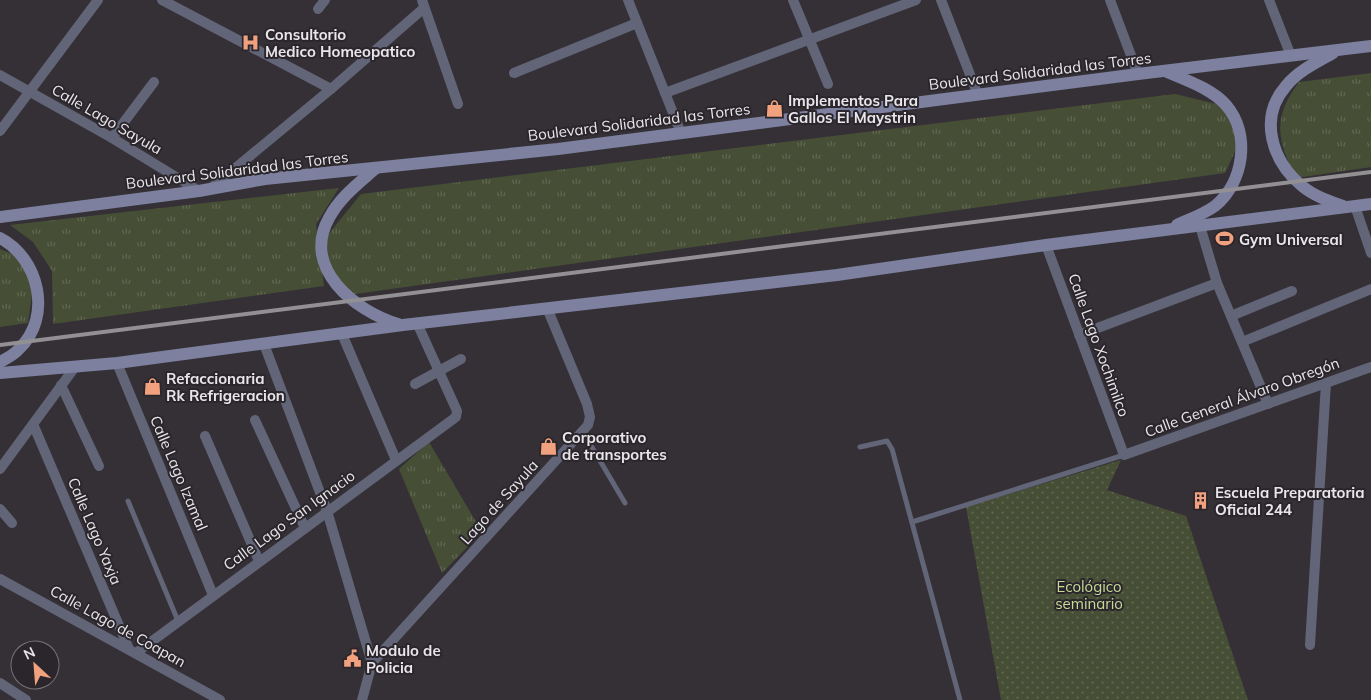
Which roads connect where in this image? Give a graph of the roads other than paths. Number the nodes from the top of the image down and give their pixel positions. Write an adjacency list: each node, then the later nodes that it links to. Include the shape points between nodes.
1 (98, 0): 24 (street)
2 (162, 0): 23 (street)
3 (324, 0): 11 (street)
4 (628, 0): 12 (street)
5 (793, 0): 13 (street)
6 (916, 0): 13 (street)
7 (941, 0): 26 (street)
8 (1110, 0): 19 (street)
9 (1269, 0): 16 (street)
10 (423, 4): 23 (street); 27 (street)
11 (318, 9)
12 (637, 23): 18 (street); 25 (street)
13 (809, 39): 22 (street); 25 (street)
14 (1371, 46): 15 (main road, Boulevard Solidaridad las Torres)
15 (1340, 50): 16 (main road, Boulevard Solidaridad las Torres); 34 (main road, via 1286,85 1274,105 1270,126 1274,148 1294,179 1312,193)
16 (1291, 56): 17 (main road, Boulevard Solidaridad las Torres)
17 (1165, 71): 19 (main road, Boulevard Solidaridad las Torres); 37 (main road, via 1204,89 1226,105 1239,131 1241,152 1234,181 1223,198 1207,211)
18 (514, 73)
19 (1138, 74): 26 (main road, Boulevard Solidaridad las Torres)
20 (0, 76): 24 (street, Calle Lago Sayula)
21 (154, 82): 30 (street)
22 (828, 84)
23 (331, 89): 32 (street)
24 (29, 91): 28 (street); 30 (street, Calle Lago Sayula)
25 (665, 93): 29 (street)
26 (978, 95): 29 (main road, Boulevard Solidaridad las Torres)
27 (458, 104)
28 (0, 131)
29 (681, 133): 31 (main road, Boulevard Solidaridad las Torres)
30 (112, 138): 32 (street, Calle Lago Sayula)
31 (376, 168): 32 (main road, Boulevard Solidaridad las Torres, via 272,178); 47 (main road, via 349,192 329,218 322,238 324,260 332,279 352,302 371,314)
32 (204, 190): 35 (main road, Boulevard Solidaridad las Torres)
33 (1371, 204): 34 (main road)
34 (1351, 207): 36 (main road); 40 (street)
35 (0, 217)
36 (1200, 226): 37 (main road); 41 (street)
37 (1166, 230): 39 (main road)
38 (0, 238): 53 (main road, via 16,248 25,260 36,284 38,301 36,318 28,338 20,349)
39 (1046, 245): 44 (main road, via 837,275); 49 (street, Calle Lago Xochimilco)
40 (1371, 252)
41 (1217, 283): 45 (street); 49 (street)
42 (1371, 288): 50 (street)
43 (1292, 291): 45 (street)
44 (547, 308): 46 (main road); 65 (street, via 587,404 589,421)
45 (1231, 316): 50 (street)
46 (417, 323): 47 (main road); 57 (street)
47 (403, 325): 48 (main road)
48 (342, 334): 51 (main road); 69 (street)
49 (1079, 335): 68 (street, Calle Lago Xochimilco)
50 (1242, 342): 62 (street)
51 (264, 344): 54 (main road); 75 (street)
52 (461, 359): 57 (street)
53 (0, 362)
54 (117, 363): 56 (main road); 81 (street, Calle Lago Izamal)
55 (1371, 366): 59 (street, Calle General Álvaro Obregón)
56 (75, 367): 58 (main road); 61 (street)
57 (439, 371): 60 (street); 69 (street, Calle Lago San Ignacio, via 457,411 456,416)
58 (0, 373)
59 (1326, 383): 62 (street, Calle General Álvaro Obregón); 83 (street)
60 (415, 384)
61 (61, 385): 64 (street); 70 (street)
62 (1268, 404): 68 (street, Calle General Álvaro Obregón)
63 (256, 420): 78 (street)
64 (33, 424): 71 (street); 84 (street, Calle Lago Yaxja)
65 (583, 432): 73 (lane); 85 (street, Lago de Sayula)
66 (205, 436): 79 (street)
67 (860, 447): 76 (lane, via 888,442)
68 (1124, 455): 76 (lane)
69 (396, 460): 75 (street, Calle Lago San Ignacio)
70 (98, 466)
71 (0, 469)
72 (128, 502): 82 (lane)
73 (625, 503)
74 (0, 509): 77 (street)
75 (327, 511): 78 (street, Calle Lago San Ignacio); 85 (street)
76 (912, 522): 90 (lane)
77 (12, 523)
78 (305, 528): 79 (street, Calle Lago San Ignacio)
79 (259, 561): 81 (street, Calle Lago San Ignacio)
80 (0, 579): 84 (street, Calle Lago de Coapan)
81 (213, 595): 82 (street, Calle Lago San Ignacio)
82 (178, 621): 84 (street, Calle Lago San Ignacio)
83 (1310, 645)
84 (132, 651): 88 (street, Calle Lago de Coapan)
85 (372, 663): 89 (street, Lago de Sayula)
86 (0, 683): 87 (street)
87 (26, 700)
88 (220, 700)
89 (362, 700)
90 (960, 700)

